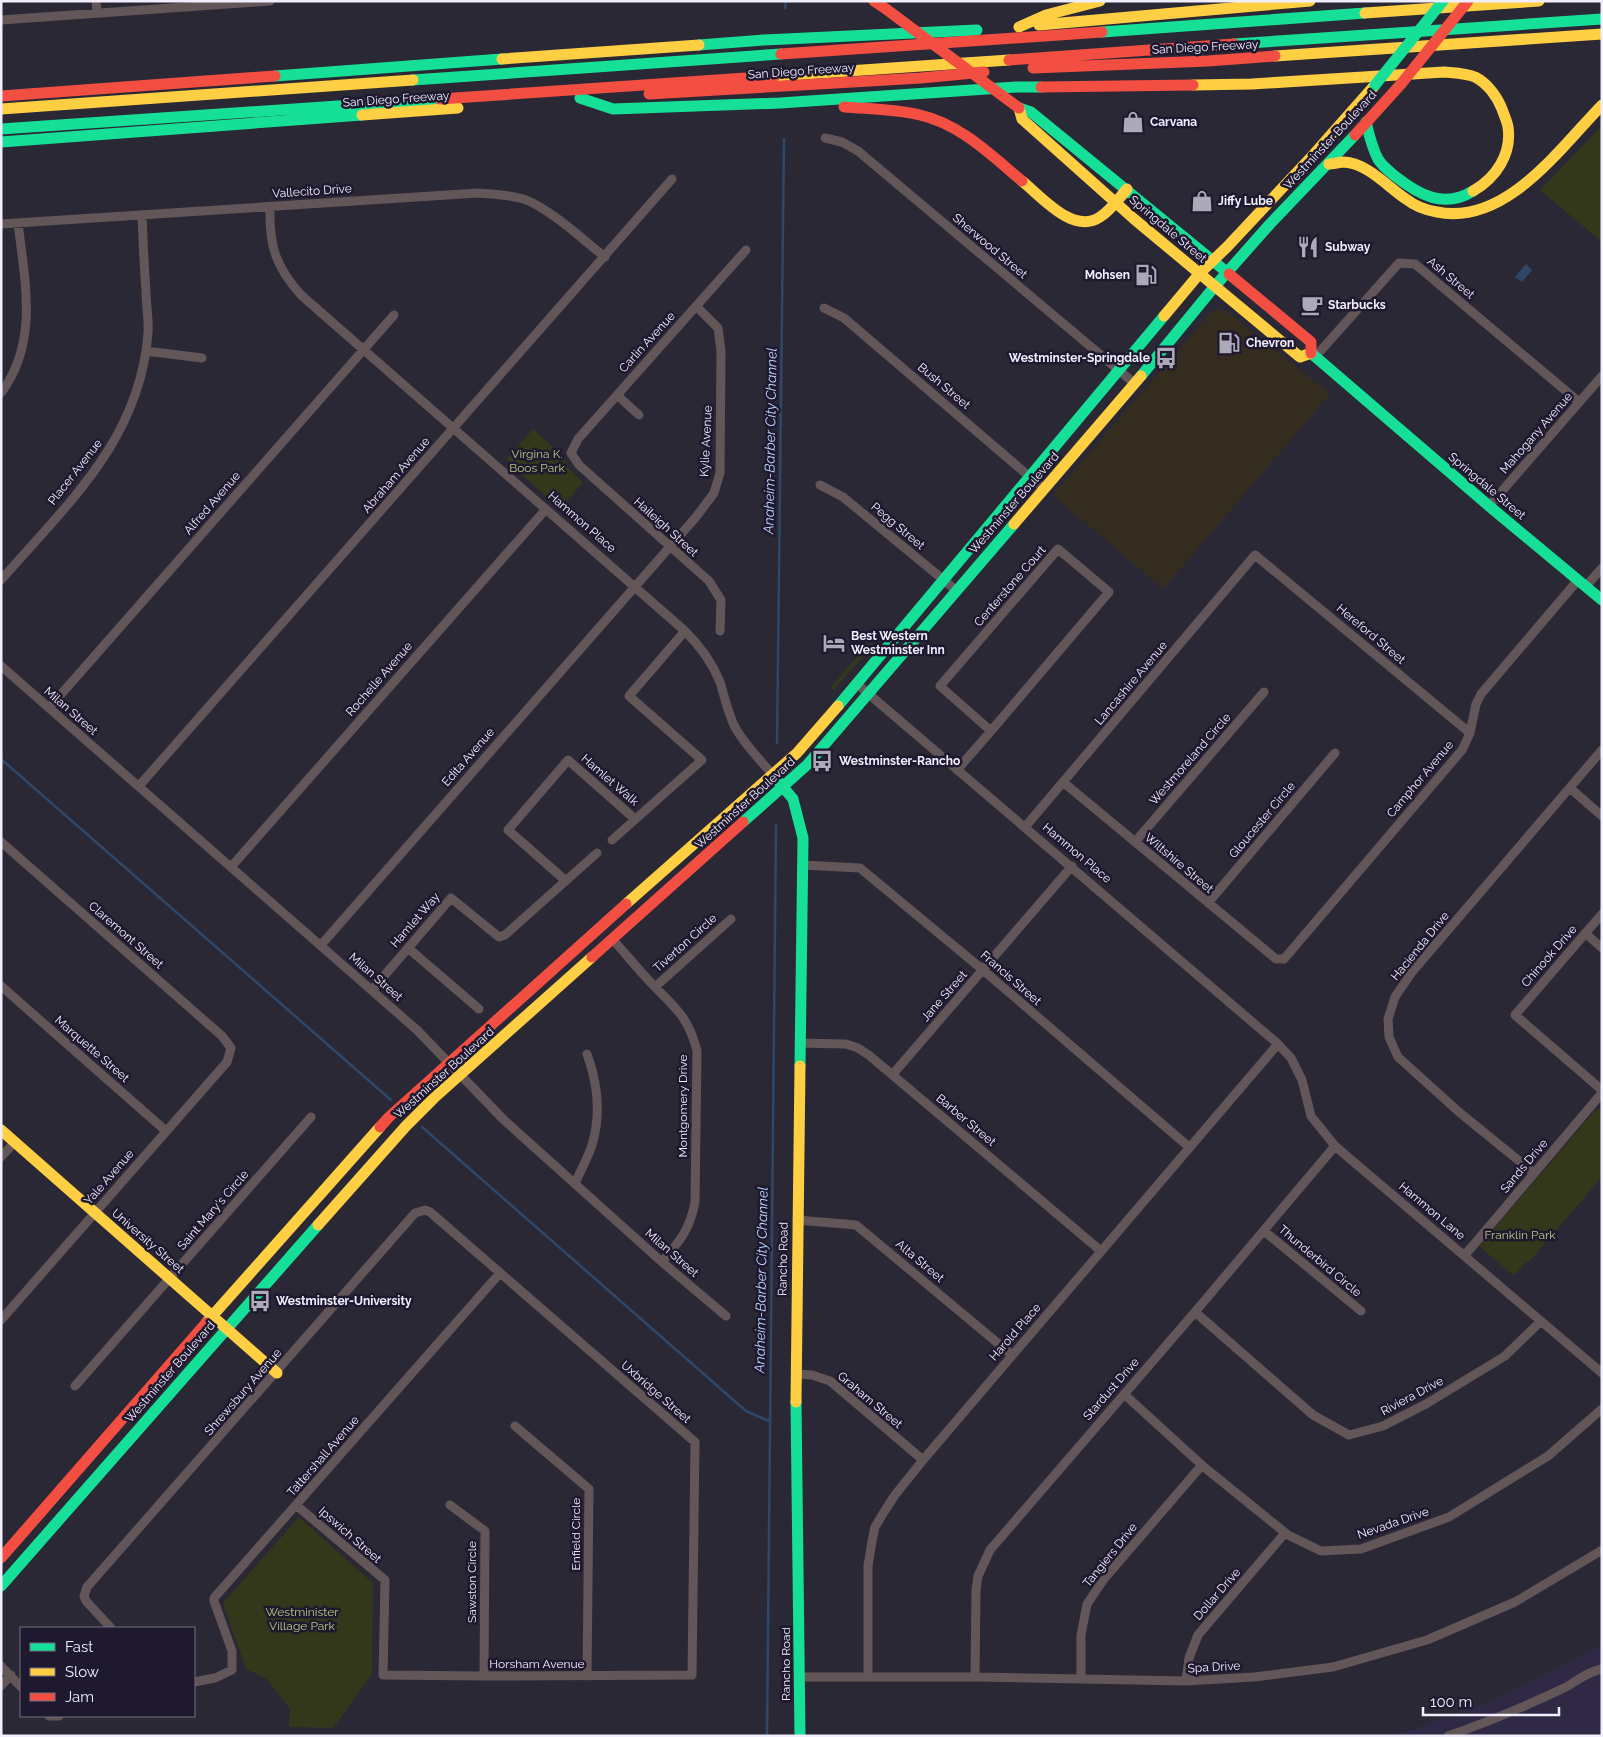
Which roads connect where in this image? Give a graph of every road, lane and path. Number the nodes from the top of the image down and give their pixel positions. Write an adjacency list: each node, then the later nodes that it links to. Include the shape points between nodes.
1 (96, 1): 10 (street)
2 (270, 1): 9 (street)
3 (874, 1): 19 (main road, Springdale Street, bridge)
4 (1100, 1): 13 (main road, via 1046,15)
5 (1310, 1): 13 (main road)
6 (1443, 1): 35 (main road, Westminster Boulevard, bridge, via 1315,153)
7 (1468, 1): 21 (main road, Westminster Boulevard, bridge)
8 (1539, 1): 20 (main road)
9 (209, 3): 10 (street)
10 (97, 13): 12 (street)
11 (1602, 19): 22 (main road)
12 (1, 20)
13 (1019, 27): 15 (main road, via 754,41)
14 (1602, 34): 16 (main road, San Diego Freeway)
15 (1, 96)
16 (580, 98): 17 (main road, via 613,109); 24 (main road, San Diego Freeway)
17 (780, 103): 21 (main road, via 1016,86 1252,84 1444,72 1474,77 1489,88 1507,117 1509,146 1498,172 1484,186 1467,196 1439,199 1408,187 1379,160); 28 (main road, via 922,114 974,141 1066,218 1075,222 1096,221)
18 (1602, 105): 25 (main road, via 1523,186 1491,206 1460,215 1444,215 1420,208 1361,168 1345,162)
19 (1019, 108): 27 (main road, Springdale Street, via 1031,112); 28 (main road, Springdale Street, via 1022,118)
20 (1, 109)
21 (1366, 122): 25 (main road, Westminster Boulevard)
22 (1, 129)
23 (825, 138): 46 (street, Sherwood Street, via 842,142 858,151)
24 (1, 142)
25 (1329, 164): 36 (main road, Westminster Boulevard)
26 (672, 180): 34 (street, Abraham Avenue)
27 (1127, 189): 28 (main road); 35 (main road, Springdale Street)
28 (1115, 202): 37 (main road, Springdale Street)
29 (270, 207): 30 (street, Vallecito Drive); 34 (street, Vallecito Drive, via 478,193 504,195 529,202 557,218); 42 (street, Hammon Place, via 274,253 286,276 301,295)
30 (142, 215): 31 (street, Vallecito Drive); 43 (street, Placer Avenue, via 148,330)
31 (18, 223): 32 (street, Vallecito Drive); 49 (street, via 26,297 26,334 14,374)
32 (1, 224)
33 (746, 250): 39 (street, Carlin Avenue)
34 (604, 257): 53 (street, Abraham Avenue)
35 (1212, 261): 36 (main road, Springdale Street); 37 (main road, Westminster Boulevard)
36 (1228, 273): 38 (main road, Westminster Boulevard); 44 (main road, Springdale Street, via 1311,342)
37 (1200, 274): 38 (main road, Springdale Street); 46 (main road, Westminster Boulevard)
38 (1215, 286): 44 (main road, Springdale Street, via 1300,357); 48 (main road, Westminster Boulevard)
39 (696, 306): 50 (street, Carlin Avenue); 60 (street, Kylie Avenue, via 718,328 721,351 720,473 714,493)
40 (824, 308): 55 (street, Bush Street, via 844,318)
41 (394, 315): 42 (street, Alfred Avenue)
42 (364, 350): 53 (street, Hammon Place); 75 (street, Alfred Avenue)
43 (146, 351): 45 (street); 63 (street, Placer Avenue, via 139,385 126,421 110,450 88,481)
44 (1313, 355): 51 (street, Ash Street, via 1399,263 1415,264); 58 (main road, Springdale Street)
45 (202, 358)
46 (1118, 371): 48 (street, Sherwood Street); 55 (main road, Westminster Boulevard)
47 (1602, 376): 51 (street, Mahogany Avenue)
48 (1134, 383): 57 (main road, Westminster Boulevard)
49 (1, 393)
50 (617, 395): 52 (street); 54 (street, Carlin Avenue, via 578,439)
51 (1580, 402): 58 (street, Mahogany Avenue)
52 (639, 415)
53 (454, 428): 59 (street, Hammon Place); 83 (street, Abraham Avenue)
54 (571, 453): 60 (street, Haileigh Street, via 578,465)
55 (1030, 476): 57 (street, Bush Street); 64 (main road, Westminster Boulevard)
56 (820, 485): 64 (street, Pegg Street, via 843,497)
57 (1044, 489): 67 (main road, Westminster Boulevard)
58 (1489, 506): 65 (main road, Springdale Street)
59 (546, 509): 66 (street, Hammon Place); 95 (street, Rochelle Avenue)
60 (670, 546): 66 (street, Kylie Avenue); 70 (street, Haileigh Street, via 709,581 720,600)
61 (1255, 555): 77 (street, Hereford Street); 82 (street, Lancashire Avenue)
62 (1602, 568): 65 (street, Camphor Avenue)
63 (1, 580)
64 (944, 580): 67 (street, Pegg Street); 72 (main road, Westminster Boulevard)
65 (1582, 583): 68 (main road, Springdale Street); 77 (street, Camphor Avenue, via 1481,694)
66 (634, 586): 69 (street, Hammon Place); 102 (street, Edita Avenue)
67 (957, 591): 74 (main road, Westminster Boulevard)
68 (1602, 600)
69 (685, 631): 81 (street, Hammon Place, via 712,666 735,728); 87 (street, via 629,696 702,760)
70 (720, 631)
71 (1, 666): 75 (street, Milan Street)
72 (857, 684): 74 (street, Hammon Place); 81 (main road, Westminster Boulevard, via 797,753)
73 (1264, 692): 91 (street, Westmoreland Circle)
74 (868, 695): 80 (street, Hammon Place); 84 (main road, Westminster Boulevard, via 808,765)
75 (49, 708): 83 (street, Milan Street)
76 (990, 731): 76 (street, Centerstone Court, via 1110,592 1058,549 940,686); 80 (street, Centerstone Court)
77 (1470, 733): 105 (street, Camphor Avenue, via 1462,750)
78 (1602, 750): 85 (street, Hacienda Drive)
79 (1335, 753): 97 (street, Gloucester Circle)
80 (957, 770): 88 (street, Hammon Place)
81 (773, 774): 84 (main road, Hammon Place); 115 (main road, Westminster Boulevard)
82 (1063, 782): 88 (street, Lancashire Avenue); 91 (street, Wiltshire Street)
83 (139, 786): 95 (street, Milan Street)
84 (784, 787): 93 (main road, Rancho Road, via 793,799 801,826); 101 (main road, Westminster Boulevard)
85 (1570, 788): 86 (street); 126 (street, Hacienda Drive, via 1412,972 1395,997 1388,1019 1389,1037 1398,1057)
86 (1602, 816)
87 (635, 819): 89 (street); 96 (street, Hamlet Walk, via 568,760 508,830)
88 (1026, 827): 94 (street, Hammon Place)
89 (612, 840)
90 (1, 842): 113 (street, Claremont Street, via 222,1036)
91 (1135, 842): 97 (street, Wiltshire Street)
92 (597, 853): 96 (street, Hamlet Way)
93 (802, 865): 106 (street, Francis Street, via 860,868); 111 (main road, Rancho Road)
94 (1072, 866): 106 (street, Jane Street); 112 (street, Hammon Place)
95 (231, 867): 102 (street, Milan Street)
96 (566, 880): 103 (street, Hamlet Way, via 499,937 451,898)
97 (1208, 903): 105 (street, Wiltshire Street)
98 (1602, 914): 100 (street, Chinook Drive)
99 (731, 919): 108 (street, Tiverton Circle)
100 (1585, 933): 104 (street); 118 (street, Chinook Drive, via 1514,1015)
101 (613, 940): 108 (street, Montgomery Drive); 117 (main road, Westminster Boulevard)
102 (321, 945): 109 (street, Milan Street)
103 (408, 948): 109 (street, Hamlet Way); 110 (street)
104 (1602, 948)
105 (1280, 960)
106 (983, 970): 116 (street, Jane Street); 124 (street, Francis Street)
107 (1, 986): 121 (street, Marquette Street)
108 (655, 987): 134 (street, Montgomery Drive, via 684,1018 696,1051 695,1202 692,1218 682,1238)
109 (372, 990): 115 (street, Milan Street, via 418,1030)
110 (479, 1009)
111 (799, 1043): 116 (street, Barber Street, via 846,1044 858,1048); 130 (main road, Rancho Road)
112 (1278, 1044): 123 (street, Hammon Lane, via 1291,1058 1298,1073 1311,1116); 124 (street, Harold Place)
113 (231, 1048): 121 (street, Yale Avenue, via 227,1062)
114 (587, 1054): 127 (street, via 594,1072 598,1105 592,1146)
115 (449, 1063): 117 (street, Milan Street); 139 (main road, Westminster Boulevard, via 375,1132)
116 (893, 1074): 132 (street, Barber Street)
117 (462, 1075): 127 (street, Milan Street, via 504,1120); 143 (main road, Westminster Boulevard, via 406,1126)
118 (1602, 1091): 126 (street, Sands Drive)
119 (311, 1117): 136 (street, Saint Mary's Circle)
120 (1, 1130): 122 (main road, University Street)
121 (166, 1131): 129 (street, Yale Avenue)
122 (15, 1142): 125 (street); 129 (main road, University Street)
123 (1335, 1146): 131 (street, Stardust Drive); 133 (street, Hammon Lane)
124 (1189, 1147): 132 (street, Harold Place)
125 (1, 1157)
126 (1534, 1174): 133 (street, Sands Drive)
127 (575, 1184): 134 (street, Milan Street)
128 (425, 1210): 135 (street, Uxbridge Street); 145 (street, Shrewsbury Avenue, via 415,1213)
129 (95, 1212): 136 (main road, University Street); 141 (street, Yale Avenue)
130 (797, 1220): 144 (street, Alta Street, via 856,1225); 147 (main road, Rancho Road)
131 (1264, 1231): 137 (street, Thunderbird Circle); 138 (street, Stardust Drive)
132 (1102, 1251): 144 (street, Harold Place)
133 (1465, 1255): 142 (street, Hammon Lane)
134 (662, 1262): 140 (street, Milan Street)
135 (500, 1273): 154 (street, Tattershall Avenue); 163 (street, Uxbridge Street, via 695,1442)
136 (170, 1278): 139 (main road, University Street); 148 (street, Saint Mary's Circle)
137 (1361, 1311)
138 (1196, 1312): 142 (street, Riviera Drive, via 1313,1415 1349,1435 1383,1426 1426,1404 1505,1356); 149 (street, Stardust Drive)
139 (212, 1316): 143 (main road, University Street); 158 (main road, Westminster Boulevard)
140 (726, 1316)
141 (1, 1320)
142 (1541, 1321): 146 (street, Hammon Lane)
143 (227, 1328): 145 (main road, University Street); 159 (main road, Westminster Boulevard)
144 (1012, 1355): 152 (street, Harold Place)
145 (276, 1372): 160 (street, Shrewsbury Avenue, via 87,1587 86,1601)
146 (1602, 1373)
147 (796, 1374): 152 (street, Graham Street, via 812,1375 830,1382); 170 (main road, Rancho Road)
148 (75, 1386)
149 (1124, 1394): 153 (street, Nevada Drive); 169 (street, Stardust Drive, via 990,1550 978,1576 976,1590)
150 (1602, 1409): 156 (street, Nevada Drive, via 1548,1456 1449,1517 1361,1549 1321,1551)
151 (515, 1426): 167 (street, Enfield Circle, via 588,1489)
152 (923, 1460): 168 (street, Harold Place, via 884,1512 872,1541 868,1566)
153 (1202, 1465): 156 (street, Nevada Drive); 171 (street, Tangiers Drive, via 1104,1579 1087,1604 1081,1635)
154 (296, 1505): 165 (street, Ipswich Street, via 385,1580); 173 (street, Tattershall Avenue, via 214,1600 232,1651 232,1670)
155 (450, 1505): 166 (street, Sawston Circle, via 485,1531)
156 (1285, 1533): 172 (street, Dollar Drive, via 1198,1634 1189,1658)
157 (1602, 1550): 172 (street, Spa Drive, via 1515,1602 1427,1640 1333,1668 1254,1678)
158 (1, 1558)
159 (1, 1586)
160 (110, 1627)
161 (1, 1666): 164 (street)
162 (1602, 1669): 177 (street, via 1493,1720)
163 (692, 1674): 167 (street, Horsham Avenue)
164 (11, 1675): 174 (street); 175 (street)
165 (383, 1675): 166 (street, Horsham Avenue)
166 (484, 1676): 167 (street, Horsham Avenue)
167 (587, 1676)
168 (868, 1677): 169 (street, Spa Drive); 170 (street, Spa Drive)
169 (975, 1677): 171 (street, Spa Drive)
170 (801, 1678): 176 (main road, Rancho Road)
171 (1081, 1678): 172 (street, Spa Drive)
172 (1186, 1681)
173 (195, 1682)
174 (1, 1686)
175 (20, 1686)
176 (800, 1736)
177 (1448, 1736)

